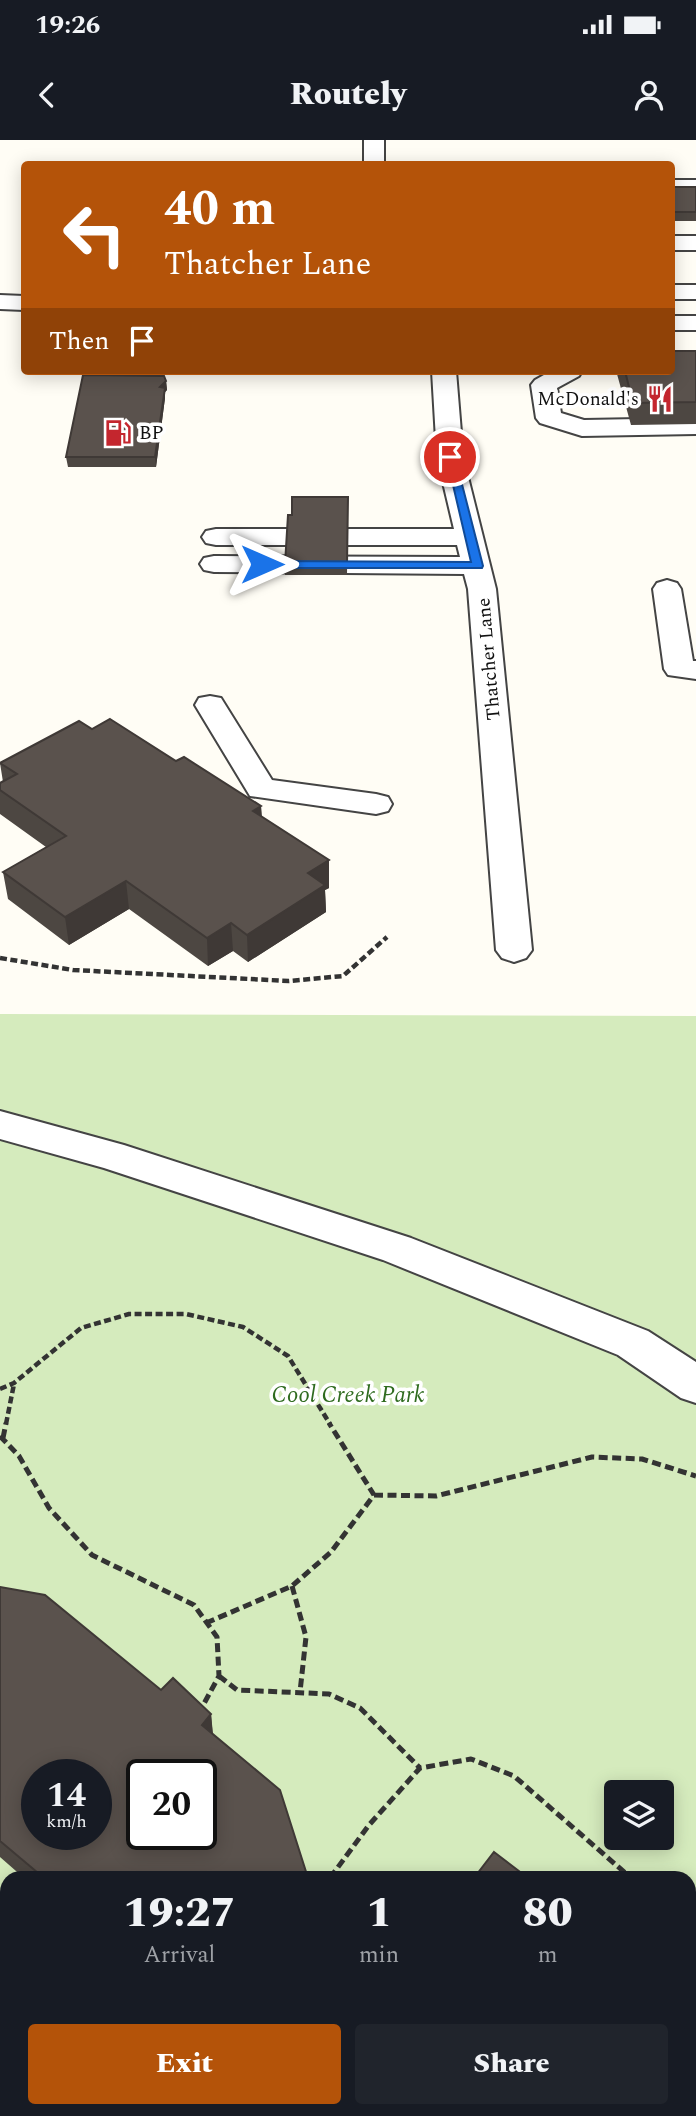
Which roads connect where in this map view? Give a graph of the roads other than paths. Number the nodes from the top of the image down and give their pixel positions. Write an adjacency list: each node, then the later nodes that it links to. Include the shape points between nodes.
1 (374, 140): 2 (street)
2 (374, 161)
3 (675, 186): 4 (street)
4 (696, 186)
5 (675, 243): 6 (street)
6 (696, 243)
7 (675, 292): 8 (street)
8 (696, 292)
9 (0, 302): 10 (street)
10 (21, 303)
11 (675, 323): 12 (street)
12 (696, 323)
13 (444, 375): 17 (street, Thatcher Lane, via 450,457)
14 (563, 375): 15 (street, via 544,385 549,418 582,428)
15 (696, 426)
16 (215, 550): 17 (street)
17 (474, 551): 22 (street, Thatcher Lane, via 482,589)
18 (667, 589): 19 (street, via 679,670)
19 (696, 670)
20 (210, 705): 21 (street, via 261,789)
21 (376, 804)
22 (514, 950)
23 (0, 1125): 24 (street, via 110,1155 397,1249 633,1343)
24 (696, 1385)

